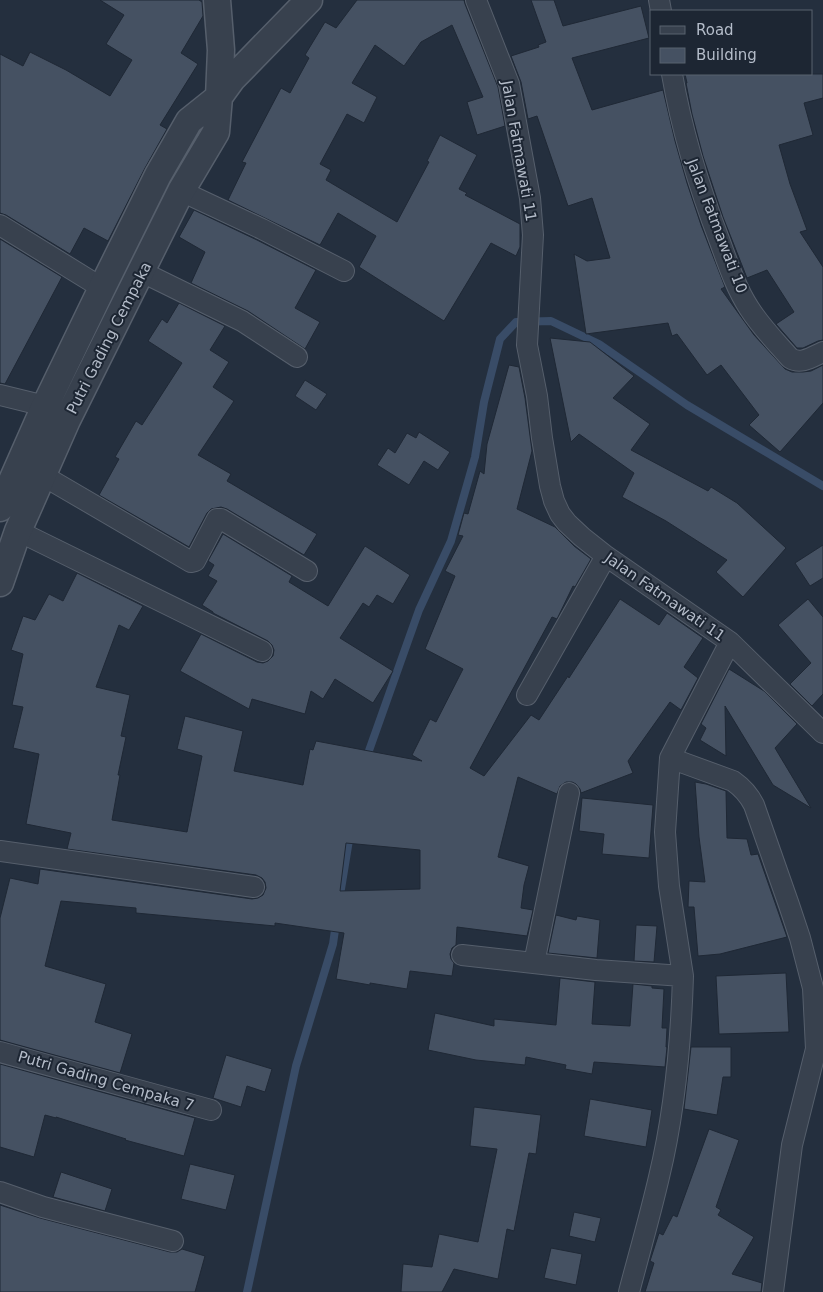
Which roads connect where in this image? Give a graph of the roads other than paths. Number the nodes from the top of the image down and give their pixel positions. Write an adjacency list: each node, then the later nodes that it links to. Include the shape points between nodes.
1 (309, 0): 5 (street, Putri Gading Cempaka)
2 (476, 0): 19 (street, Jalan Fatmawati 11, via 509,84 530,198 533,235 527,345 550,486 554,501 567,523)
3 (218, 11): 5 (street, Putri Gading Cempaka, via 221,50)
4 (672, 75): 11 (street, Jalan Fatmawati 10, via 691,161 713,226 748,307 795,361 807,360)
5 (219, 97): 6 (street, Putri Gading Cempaka, via 216,132); 10 (street, Putri Gading Cempaka, via 189,121 158,175)
6 (182, 191): 8 (street); 9 (street, Putri Gading Cempaka)
7 (0, 225): 10 (street)
8 (344, 271)
9 (142, 272): 12 (street, via 242,321); 15 (street, Putri Gading Cempaka)
10 (102, 288): 14 (street, Putri Gading Cempaka)
11 (823, 352)
12 (297, 356)
13 (0, 395): 14 (street)
14 (45, 406): 15 (street); 17 (street, Putri Gading Cempaka)
15 (67, 420): 16 (street, Putri Gading Cempaka)
16 (42, 475): 18 (street, Putri Gading Cempaka); 20 (street, via 191,562 195,561 217,519 221,519)
17 (0, 508)
18 (18, 531): 21 (street, Putri Gading Cempaka); 23 (street)
19 (606, 556): 22 (street, Jalan Fatmawati 11); 24 (street)
20 (307, 571)
21 (0, 582)
22 (730, 642): 25 (street); 26 (street, Jalan Fatmawati 11)
23 (262, 651)
24 (527, 695)
25 (823, 733)
26 (670, 758): 32 (street, Jalan Fatmawati 11, via 666,832 669,886); 33 (street, via 733,781 750,796)
27 (569, 792): 31 (street)
28 (0, 850): 29 (street)
29 (254, 887)
30 (462, 955): 31 (street)
31 (534, 964): 32 (street)
32 (683, 976): 38 (street, Jalan Fatmawati 11, via 679,1064 670,1122 660,1177)
33 (818, 987): 39 (street, via 816,1049 792,1145)
34 (0, 1052): 35 (street, Putri Gading Cempaka 7)
35 (211, 1110)
36 (0, 1192): 37 (street, via 43,1207)
37 (173, 1241)
38 (629, 1292)
39 (774, 1292)

